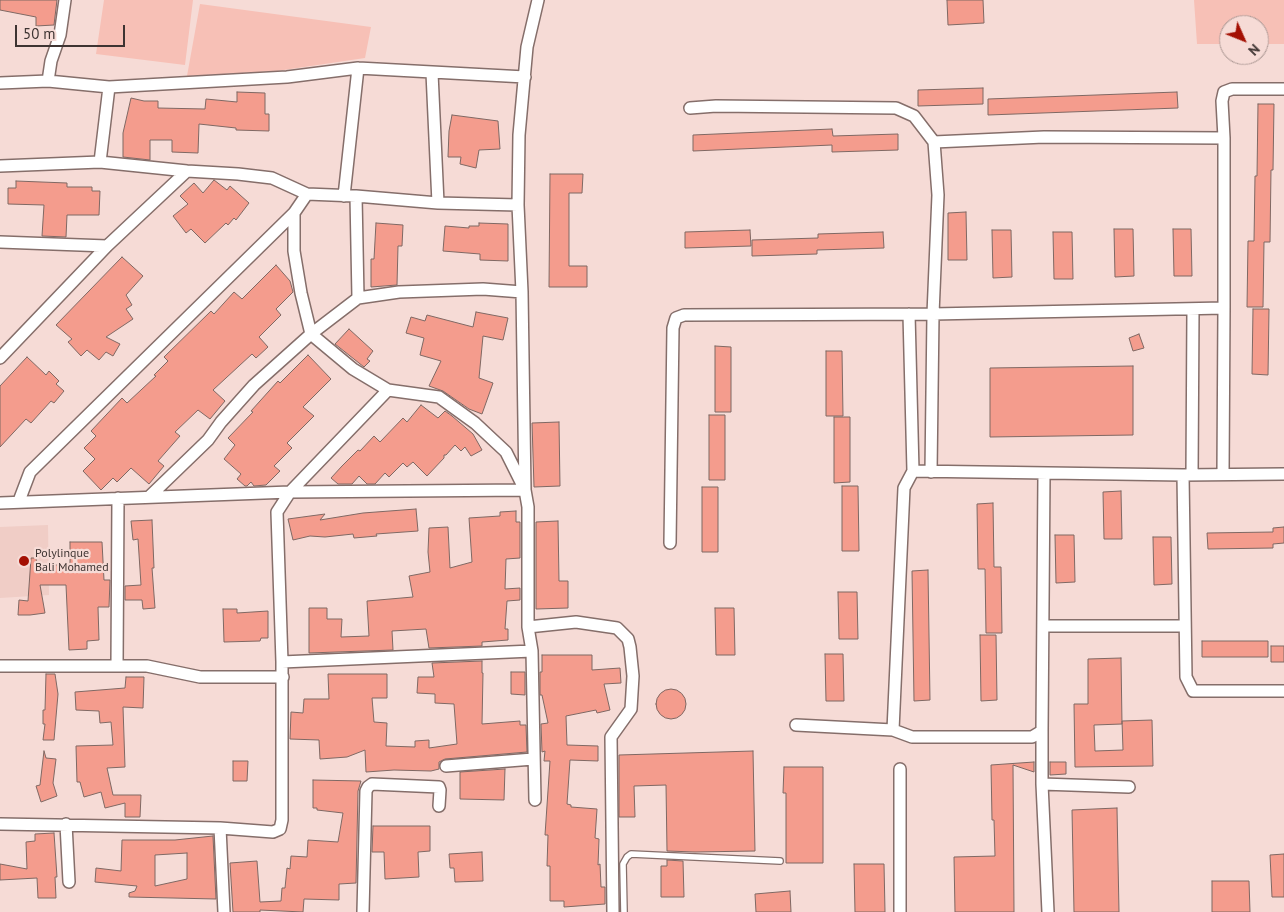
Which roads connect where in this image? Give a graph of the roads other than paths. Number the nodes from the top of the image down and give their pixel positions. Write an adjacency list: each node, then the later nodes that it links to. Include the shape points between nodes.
1 (66, 0): 6 (street)
2 (538, 0): 5 (street, via 527,47)
3 (358, 68): 4 (street); 8 (street, via 287,77); 17 (street)
4 (432, 73): 5 (street); 19 (street)
5 (525, 77): 20 (street)
6 (48, 81): 7 (street); 8 (street)
7 (0, 82)
8 (109, 88): 13 (street)
9 (1284, 88): 11 (street, via 1224,92)
10 (690, 108): 12 (street, via 896,108 914,116)
11 (1224, 138): 12 (street, via 1044,137); 26 (street)
12 (934, 142): 29 (street, via 938,195)
13 (100, 162): 14 (street); 15 (street)
14 (0, 166)
15 (187, 171): 16 (street, via 272,178); 23 (street)
16 (307, 194): 17 (street); 21 (street)
17 (344, 196): 18 (street)
18 (356, 196): 19 (street); 25 (street)
19 (438, 203): 20 (street)
20 (518, 205): 24 (street)
21 (294, 213): 30 (street, via 294,251); 43 (street, via 30,472)
22 (0, 242): 23 (street)
23 (107, 246): 31 (street)
24 (522, 292): 25 (street, via 483,289 400,292); 39 (street)
25 (358, 298): 30 (street)
26 (1224, 308): 27 (street); 36 (street)
27 (1193, 309): 29 (street); 38 (street)
28 (909, 314): 29 (street); 33 (street); 45 (street, via 684,315 676,318 673,328)
29 (932, 314): 34 (street)
30 (311, 334): 32 (street, via 353,369); 41 (street, via 254,385 208,440)
31 (0, 358)
32 (388, 390): 39 (street, via 439,397 475,423 506,452); 40 (street)
33 (913, 471): 34 (street); 56 (street, via 904,488)
34 (931, 472): 35 (street)
35 (1044, 474): 38 (street); 46 (street)
36 (1223, 474): 37 (street); 38 (street)
37 (1284, 474)
38 (1188, 475): 47 (street)
39 (525, 490): 40 (street); 48 (street, via 528,507)
40 (290, 492): 41 (street); 50 (street, via 277,512)
41 (149, 497): 42 (street)
42 (118, 498): 43 (street); 51 (street)
43 (19, 501): 44 (street)
44 (0, 503)
45 (670, 543)
46 (1043, 626): 47 (street); 57 (street)
47 (1184, 626): 54 (street, via 1186,678 1193,691)
48 (528, 627): 49 (street); 72 (street, via 576,622 617,628 628,639 633,676 631,709 611,737)
49 (532, 652): 50 (street); 58 (street)
50 (282, 662): 53 (street)
51 (117, 664): 52 (street); 53 (street, via 147,666 200,677)
52 (0, 666)
53 (283, 677): 67 (street, via 280,829 273,832)
54 (1284, 691)
55 (796, 725): 56 (street)
56 (893, 730): 57 (street, via 912,737 1032,738)
57 (1042, 730): 61 (street)
58 (533, 759): 59 (street); 63 (street)
59 (446, 766)
60 (900, 768): 74 (street)
61 (1042, 784): 62 (street); 75 (street)
62 (1129, 787)
63 (535, 800)
64 (439, 806): 71 (street, via 440,790 436,787 372,784 368,787)
65 (0, 824): 66 (street)
66 (66, 824): 67 (street); 69 (street)
67 (220, 828): 70 (street)
68 (780, 861): 73 (lane, via 631,854 623,864)
69 (68, 882)
70 (224, 912)
71 (363, 912)
72 (613, 912)
73 (624, 912)
74 (900, 912)
75 (1048, 912)

